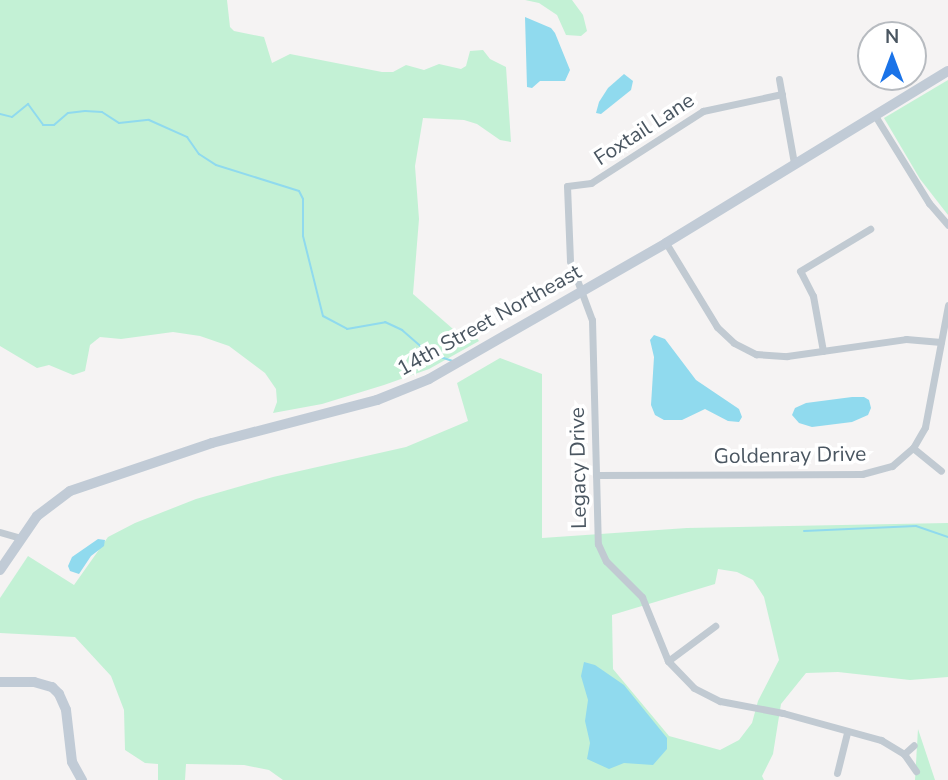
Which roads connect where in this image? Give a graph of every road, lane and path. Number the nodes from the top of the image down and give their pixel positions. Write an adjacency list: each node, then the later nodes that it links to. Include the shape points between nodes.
1 (948, 71): 4 (street, 14th Street Northeast)
2 (779, 79): 3 (street)
3 (782, 94): 5 (street); 6 (street, Foxtail Lane, via 703,111 591,183)
4 (874, 114): 5 (street, 14th Street Northeast); 7 (street, via 929,203)
5 (794, 163): 9 (street, 14th Street Northeast)
6 (567, 186): 10 (street, Legacy Drive, via 568,254)
7 (948, 225)
8 (870, 229): 13 (street, via 800,271 813,296)
9 (666, 243): 10 (street, 14th Street Northeast); 13 (street, via 717,327 738,346 777,357)
10 (579, 290): 16 (street, Legacy Drive, via 592,320); 18 (street, 14th Street Northeast, via 453,367 397,393 212,443 70,491 37,516)
11 (948, 305): 12 (street)
12 (941, 342): 13 (street, via 906,339); 14 (street, via 925,426)
13 (823, 351)
14 (913, 448): 15 (street); 16 (street, Goldenray Drive, via 892,466 862,474)
15 (941, 471)
16 (596, 475): 21 (street, Legacy Drive, via 601,552 648,606)
17 (0, 532): 18 (street)
18 (21, 538): 19 (street, 14th Street Northeast)
19 (0, 570)
20 (715, 626): 21 (street)
21 (668, 661): 23 (street, Legacy Drive, via 683,680 710,698)
22 (0, 683): 28 (street, via 34,682 59,694 66,710 72,762)
23 (848, 733): 25 (street, Legacy Drive, via 881,740); 27 (street)
24 (914, 745): 25 (street)
25 (904, 754): 26 (street, Legacy Drive)
26 (916, 771)
27 (837, 773)
28 (82, 780)

